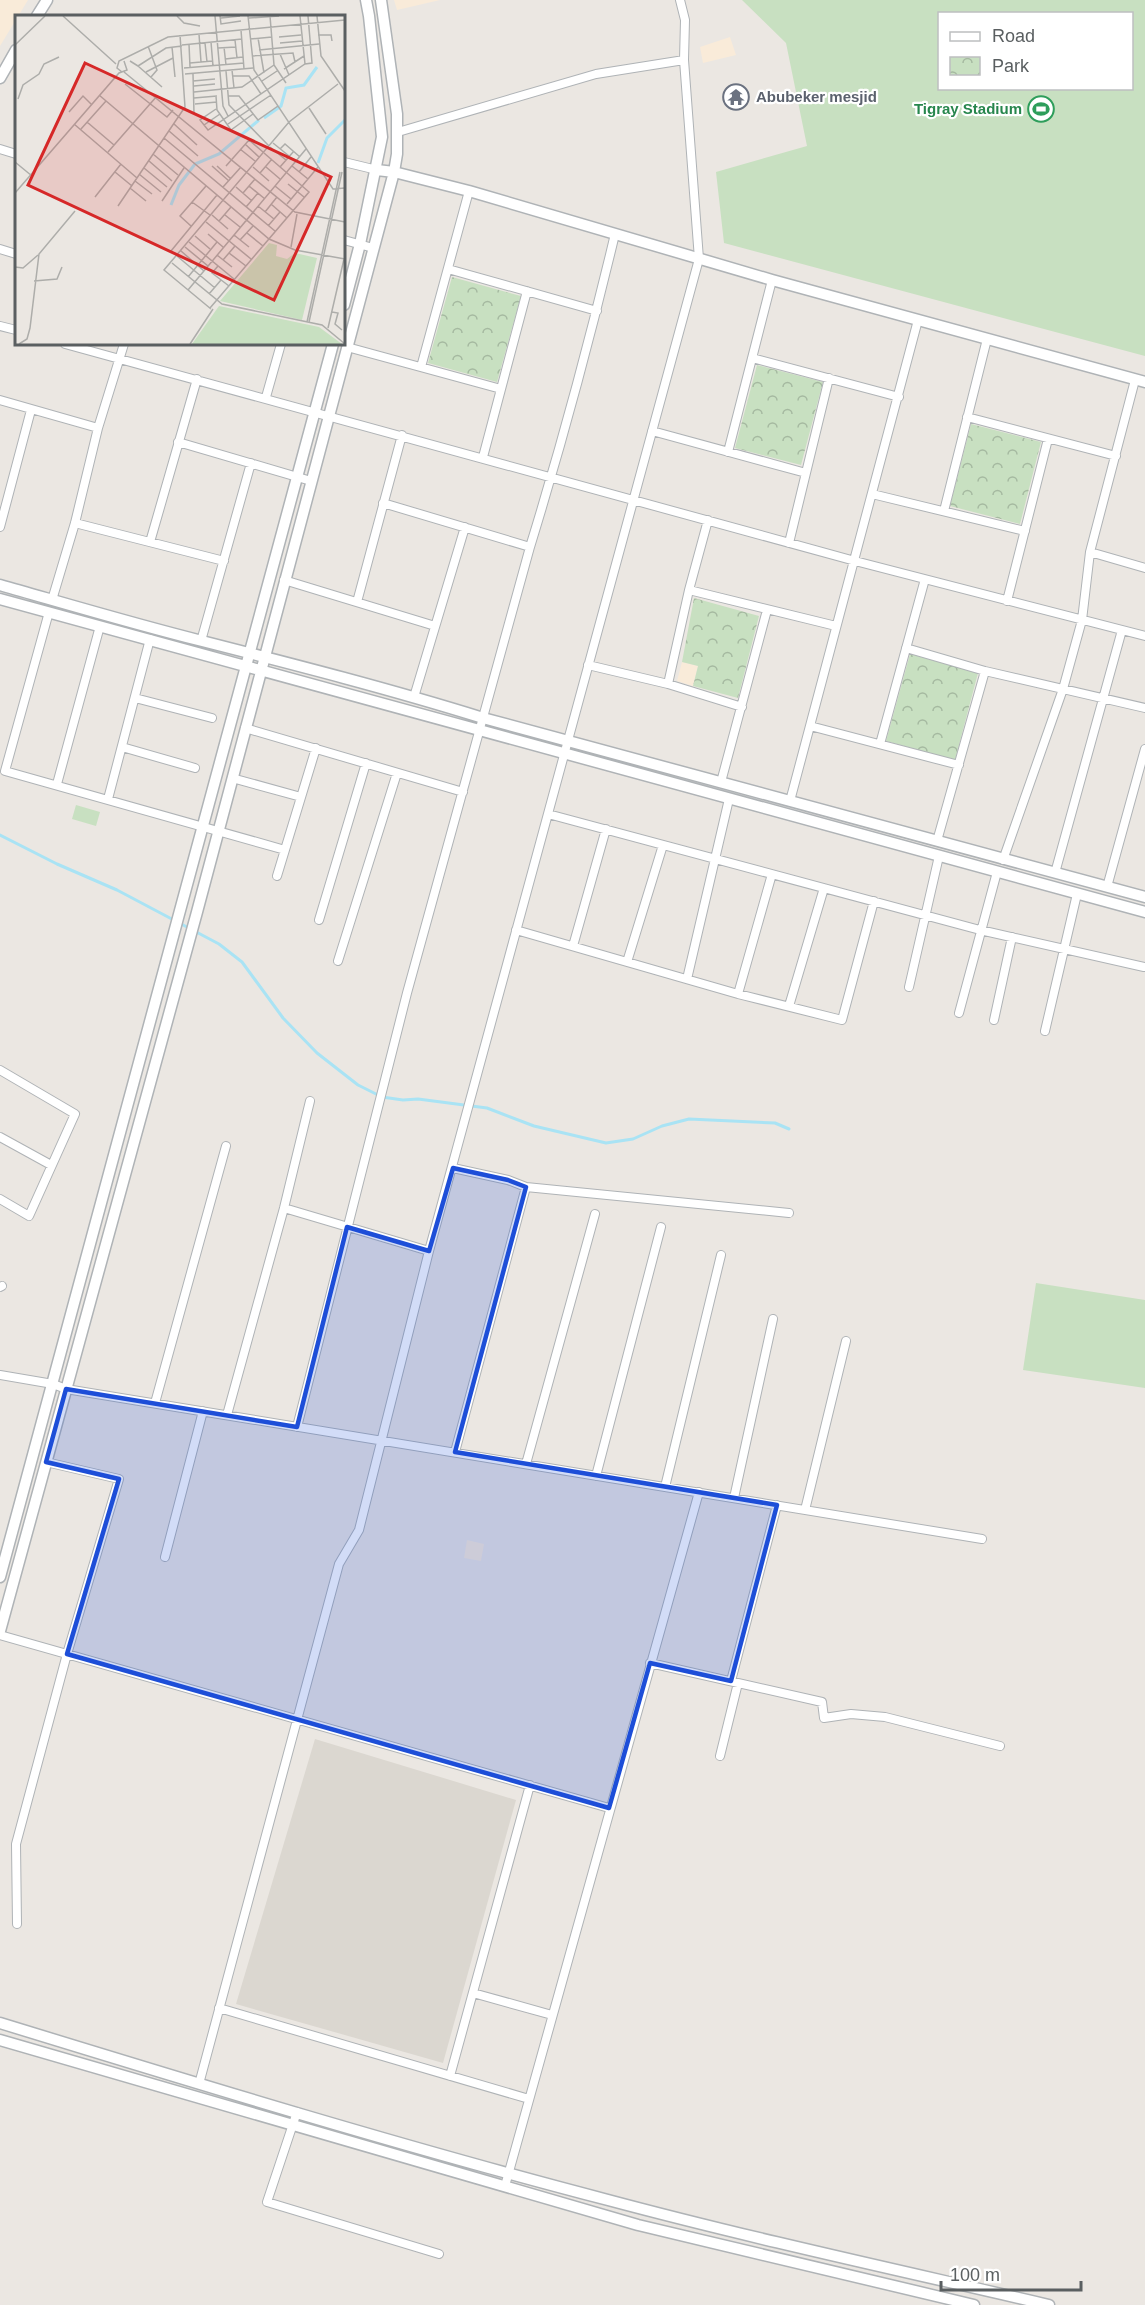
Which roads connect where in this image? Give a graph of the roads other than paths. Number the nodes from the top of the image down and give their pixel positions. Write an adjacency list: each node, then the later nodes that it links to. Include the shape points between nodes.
1 (46, 0): 5 (street)
2 (366, 0): 13 (street, via 382,137)
3 (381, 0): 9 (street)
4 (680, 0): 7 (street, via 686,20)
5 (38, 15)
6 (15, 52): 8 (street)
7 (684, 60): 9 (street, via 596,74); 22 (street)
8 (0, 78)
9 (398, 132): 14 (street)
10 (0, 149): 11 (street)
11 (15, 154)
12 (345, 162): 13 (street)
13 (377, 170): 14 (street); 18 (street)
14 (394, 172): 15 (street); 19 (street)
15 (469, 191): 16 (street); 23 (street)
16 (615, 234): 22 (street); 27 (street)
17 (345, 240): 18 (street)
18 (360, 244): 19 (street); 26 (street)
19 (374, 248): 36 (street)
20 (0, 249): 21 (street)
21 (15, 254)
22 (699, 259): 24 (street); 52 (street)
23 (448, 269): 25 (street); 39 (street)
24 (772, 280): 28 (street); 37 (street)
25 (527, 291): 27 (street); 43 (street)
26 (345, 301)
27 (597, 311): 61 (street)
28 (918, 320): 31 (street); 44 (street)
29 (0, 326): 30 (street)
30 (15, 330)
31 (987, 339): 42 (street); 50 (street)
32 (69, 345): 38 (street)
33 (124, 345): 38 (street)
34 (281, 345): 45 (street)
35 (333, 345): 48 (street)
36 (347, 347): 39 (street); 49 (street)
37 (752, 358): 40 (street); 56 (street)
38 (119, 359): 41 (street); 51 (street)
39 (421, 367): 43 (street)
40 (829, 378): 44 (street); 60 (street)
41 (197, 379): 45 (street); 55 (street)
42 (1140, 381): 57 (street)
43 (501, 389): 58 (street)
44 (899, 396): 64 (street)
45 (266, 397): 48 (street)
46 (0, 400): 47 (street)
47 (31, 410): 51 (street); 70 (street)
48 (315, 411): 49 (street); 62 (street)
49 (329, 415): 53 (street); 63 (street)
50 (967, 417): 54 (street); 67 (street)
51 (98, 428): 69 (street)
52 (652, 431): 56 (street); 65 (street)
53 (402, 435): 58 (street); 66 (street)
54 (1048, 439): 57 (street); 72 (street)
55 (178, 442): 59 (street); 73 (street)
56 (728, 452): 60 (street)
57 (1116, 456): 76 (street)
58 (483, 458): 61 (street)
59 (251, 463): 62 (street); 77 (street)
60 (806, 473): 74 (street)
61 (552, 476): 65 (street); 75 (street)
62 (297, 477): 63 (street); 99 (street)
63 (311, 481): 81 (street)
64 (872, 494): 67 (street); 78 (street)
65 (634, 499): 68 (street); 101 (street)
66 (383, 503): 71 (street); 87 (street)
67 (944, 511): 72 (street)
68 (708, 520): 74 (street); 83 (street)
69 (75, 523): 73 (street); 85 (street)
70 (0, 527)
71 (465, 527): 75 (street); 92 (street)
72 (1025, 531): 86 (street)
73 (150, 542): 77 (street)
74 (789, 543): 78 (street)
75 (530, 547): 113 (street)
76 (1090, 552): 79 (street); 90 (street)
77 (224, 561): 97 (street)
78 (855, 561): 80 (street); 93 (street)
79 (1145, 568)
80 (925, 579): 86 (street); 98 (street)
81 (284, 580): 87 (street); 100 (street)
82 (0, 585): 85 (street)
83 (688, 590): 88 (street); 105 (street)
84 (0, 599): 89 (street)
85 (52, 600): 97 (street)
86 (1007, 601): 90 (street)
87 (357, 602): 92 (street)
88 (767, 610): 93 (street); 110 (street)
89 (48, 612): 91 (street); 128 (street, via 5,771)
90 (1082, 620): 94 (street); 106 (street)
91 (100, 626): 96 (street); 128 (street)
92 (435, 626): 107 (street)
93 (836, 626): 114 (street)
94 (1122, 630): 95 (street); 109 (street)
95 (1145, 636)
96 (150, 639): 102 (street); 108 (street)
97 (201, 641): 99 (street)
98 (906, 648): 104 (street); 117 (street)
99 (250, 652): 100 (street); 102 (street)
100 (264, 656): 103 (street); 107 (street)
101 (588, 665): 105 (street); 116 (street)
102 (247, 667): 103 (street); 135 (street)
103 (260, 671): 113 (street); 115 (street)
104 (985, 671): 106 (street); 123 (street)
105 (668, 684): 110 (street)
106 (1063, 689): 109 (street); 143 (street)
107 (414, 697): 113 (street)
108 (135, 698): 112 (street); 118 (street)
109 (1103, 698): 111 (street); 145 (street)
110 (742, 707): 127 (street)
111 (1145, 708)
112 (212, 718)
113 (482, 724): 116 (street); 121 (street); 129 (street)
114 (810, 726): 117 (street); 133 (street)
115 (245, 728): 119 (street); 126 (street)
116 (568, 741): 121 (street); 127 (street)
117 (880, 744): 123 (street)
118 (122, 747): 124 (street); 131 (street)
119 (316, 748): 122 (street); 130 (street)
120 (1145, 749): 148 (street)
121 (566, 753): 132 (street); 134 (street)
122 (366, 763): 125 (street); 155 (street)
123 (958, 765): 138 (street)
124 (195, 768)
125 (397, 773): 129 (street); 161 (street)
126 (232, 778): 130 (street); 137 (street)
127 (721, 782): 133 (street)
128 (57, 784): 131 (street)
129 (463, 792): 182 (street)
130 (301, 797): 140 (street)
131 (108, 799): 135 (street)
132 (729, 799): 141 (street); 142 (street)
133 (790, 801): 138 (street)
134 (548, 814): 136 (street); 156 (street)
135 (204, 826): 137 (street); 189 (street)
136 (606, 829): 139 (street); 159 (street)
137 (218, 830): 140 (street); 190 (street)
138 (937, 841): 143 (street)
139 (663, 844): 142 (street); 162 (street)
140 (285, 850): 147 (street)
141 (939, 856): 144 (street); 154 (street)
142 (715, 859): 146 (street); 164 (street)
143 (1003, 860): 145 (street)
144 (997, 872): 150 (street); 157 (street)
145 (1055, 873): 148 (street)
146 (772, 874): 149 (street); 166 (street)
147 (277, 876)
148 (1107, 887): 151 (street)
149 (824, 888): 152 (street); 167 (street)
150 (1077, 894): 153 (street); 160 (street)
151 (1145, 897)
152 (874, 901): 154 (street); 167 (street, via 842,1020)
153 (1145, 912)
154 (926, 915): 157 (street); 165 (street)
155 (319, 920)
156 (516, 930): 159 (street); 176 (street)
157 (980, 930): 158 (street); 168 (street)
158 (1012, 937): 160 (street); 169 (street)
159 (573, 946): 162 (street)
160 (1063, 949): 163 (street); 170 (street)
161 (338, 961)
162 (627, 962): 164 (street)
163 (1144, 967)
164 (687, 979): 166 (street)
165 (909, 987)
166 (738, 994): 167 (street)
167 (789, 1006)
168 (959, 1013)
169 (994, 1020)
170 (1045, 1031)
171 (0, 1070): 175 (street, via 75,1114)
172 (310, 1101): 179 (street)
173 (0, 1137): 175 (street)
174 (226, 1146): 191 (street)
175 (51, 1165): 178 (street, via 29,1216)
176 (453, 1168): 177 (street); 184 (street)
177 (526, 1187): 180 (street); 196 (street)
178 (0, 1199)
179 (284, 1208): 182 (street); 193 (street)
180 (789, 1213)
181 (595, 1214): 198 (street)
182 (347, 1227): 184 (street); 194 (street)
183 (661, 1227): 199 (street)
184 (429, 1251): 195 (street)
185 (722, 1255): 200 (street)
186 (773, 1319): 202 (street)
187 (846, 1341): 204 (street)
188 (0, 1375): 189 (street)
189 (52, 1384): 190 (street); 207 (street)
190 (66, 1389): 191 (street); 197 (street)
191 (155, 1403): 192 (street)
192 (203, 1411): 193 (street); 206 (street)
193 (227, 1415): 194 (street)
194 (297, 1427): 195 (street)
195 (382, 1440): 196 (street); 212 (street, via 359,1530 339,1564)
196 (455, 1452): 198 (street)
197 (46, 1462): 208 (street); 209 (street, via 119,1479)
198 (526, 1464): 199 (street)
199 (596, 1476): 200 (street)
200 (665, 1487): 201 (street)
201 (699, 1492): 202 (street); 210 (street)
202 (734, 1498): 203 (street)
203 (777, 1505): 204 (street); 211 (street)
204 (805, 1510): 205 (street)
205 (982, 1539)
206 (165, 1557)
207 (0, 1577)
208 (0, 1633): 209 (street)
209 (67, 1654): 212 (street); 217 (street, via 16,1844)
210 (650, 1664): 211 (street); 216 (street)
211 (735, 1682): 213 (street, via 822,1702 824,1718 851,1714 885,1717); 214 (street)
212 (297, 1719): 215 (street); 219 (street)
213 (1000, 1746)
214 (720, 1756)
215 (530, 1785): 216 (street); 218 (street)
216 (609, 1808): 220 (street)
217 (17, 1924)
218 (473, 1993): 220 (street); 223 (street)
219 (219, 2008): 223 (street); 224 (street)
220 (552, 2015): 225 (street)
221 (0, 2023): 224 (street)
222 (0, 2040): 227 (street)
223 (450, 2076): 225 (street)
224 (199, 2084): 226 (street)
225 (529, 2099): 228 (street)
226 (297, 2112): 227 (street); 228 (street)
227 (293, 2125): 229 (street); 230 (street, via 267,2202)
228 (508, 2174): 229 (street); 232 (street, via 774,2242)
229 (505, 2186): 231 (street, via 654,2229)
230 (439, 2254)
231 (974, 2305)
232 (1049, 2305)

